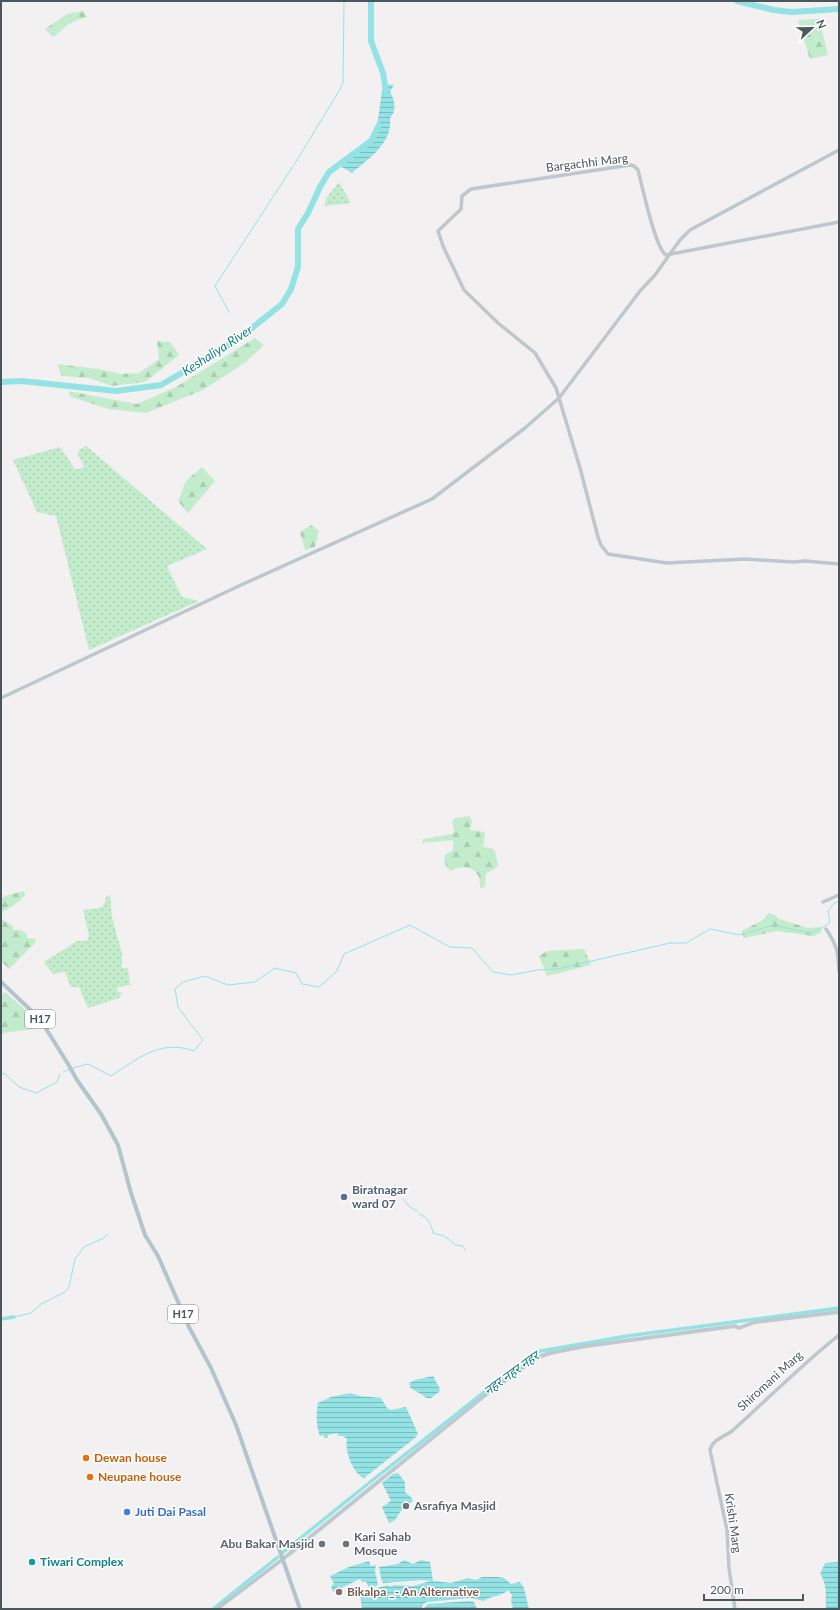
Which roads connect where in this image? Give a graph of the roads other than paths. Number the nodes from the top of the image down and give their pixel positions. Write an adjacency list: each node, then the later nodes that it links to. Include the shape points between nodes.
1 (839, 150): 3 (street, via 690,230)
2 (839, 222): 3 (street)
3 (669, 255): 4 (street); 4 (street, Bargachhi Marg, via 660,249 638,170 634,166 471,189 462,196 461,209 438,231 446,253 464,290 498,323 535,353 548,373)
4 (559, 398): 5 (street, via 598,537 608,554 667,563 745,560); 6 (street, via 525,428 432,499)
5 (839, 564)
6 (1, 698)
7 (839, 895): 8 (street)
8 (823, 902)
9 (826, 929): 10 (street, via 835,943)
10 (839, 971)
11 (1, 982): 15 (main road, H17, via 40,1019 74,1076 102,1114 118,1145 145,1235 158,1256 236,1425)
12 (839, 1312): 15 (main road, via 755,1322 739,1328 735,1326 593,1345 544,1355 484,1396)
13 (839, 1336): 14 (street, Shiromani Marg, via 797,1370 731,1432)
14 (715, 1441): 18 (street, Krishi Marg, via 710,1450 727,1530)
15 (282, 1559): 16 (street); 17 (main road, H17)
16 (217, 1609)
17 (300, 1609)
18 (735, 1609)

